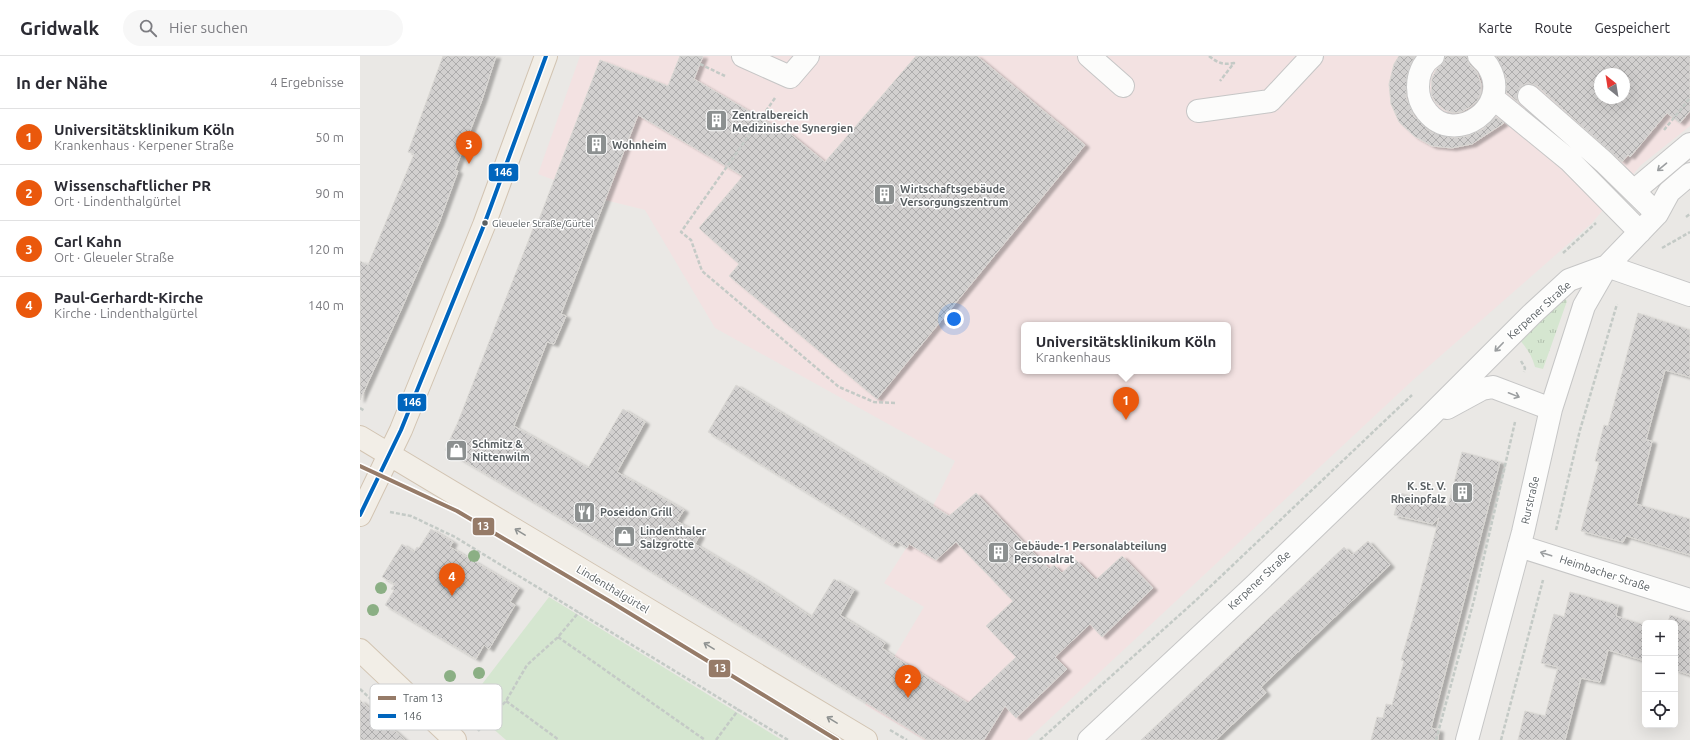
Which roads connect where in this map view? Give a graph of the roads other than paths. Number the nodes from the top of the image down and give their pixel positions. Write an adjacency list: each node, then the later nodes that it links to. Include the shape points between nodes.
1 (546, 56): 23 (main road, via 484,224 401,430)
2 (743, 56): 3 (street, via 790,77)
3 (808, 56)
4 (1089, 56): 8 (street)
5 (1312, 56): 11 (street, via 1270,102)
6 (1433, 56): 10 (street, via 1422,68 1418,80 1418,93 1422,105 1430,116 1441,123 1466,124 1478,118)
7 (1479, 56): 10 (street, via 1489,67 1494,82)
8 (1123, 86)
9 (1529, 96): 14 (street)
10 (1493, 98): 17 (street, via 1570,161)
11 (1198, 111)
12 (1690, 144): 14 (street, one-way to 14)
13 (1690, 174): 16 (street, Kerpener Straße, via 1669,192)
14 (1634, 190): 16 (street)
15 (1690, 195): 16 (street, Kerpener Straße)
16 (1657, 214): 17 (street, Kerpener Straße)
17 (1640, 232): 18 (street, Kerpener Straße)
18 (1607, 266): 19 (street); 20 (street, Rurstraße, via 1584,306); 21 (street, Kerpener Straße, one-way to 21, via 1569,280 1516,329)
19 (1690, 295)
20 (1551, 410): 21 (street, Kerpener Straße, one-way to 20, via 1482,390 1493,387); 25 (street, Rurstraße)
21 (1428, 418): 32 (street, Kerpener Straße)
22 (360, 437): 23 (main road, Lindenthalgürtel)
23 (389, 453): 24 (main road); 31 (main road, Lindenthalgürtel, one-way to 23)
24 (363, 508)
25 (1519, 546): 26 (street, Heimbacher Straße, one-way to 25); 33 (street, Rurstraße)
26 (1690, 600)
27 (360, 650): 28 (main road)
28 (400, 684)
29 (455, 730): 30 (main road)
30 (464, 738)
31 (866, 740)
32 (1089, 740)
33 (1467, 740)

